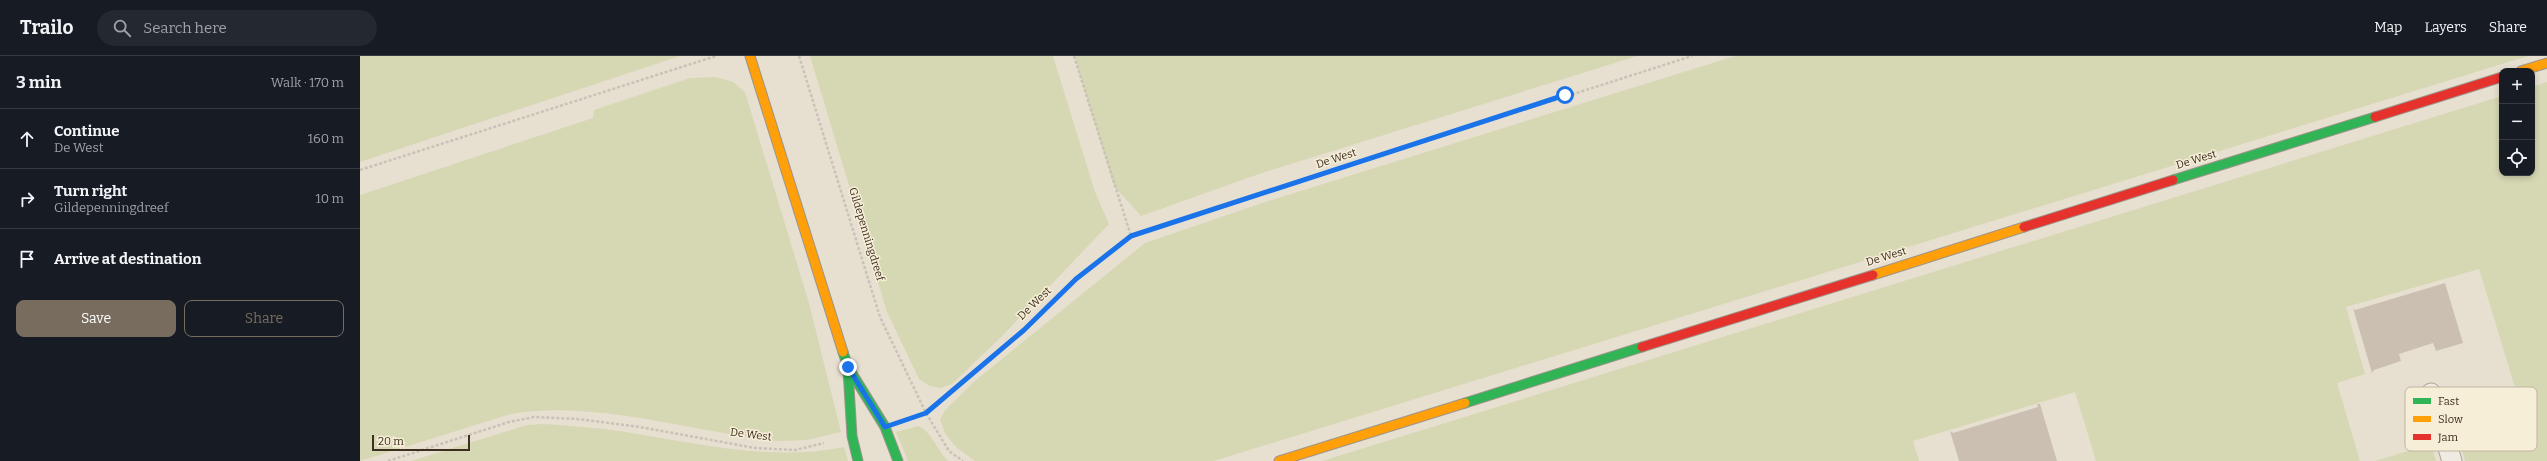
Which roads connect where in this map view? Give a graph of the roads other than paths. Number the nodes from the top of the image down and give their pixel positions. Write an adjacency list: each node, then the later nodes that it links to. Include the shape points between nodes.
1 (750, 56): 5 (main road)
2 (2547, 63): 3 (main road)
3 (2531, 68)
4 (2499, 78): 9 (main road, De West)
5 (848, 367): 7 (main road, via 852,436); 8 (main road, via 885,427)
6 (2449, 451): 10 (lane)
7 (858, 461)
8 (898, 461)
9 (1279, 461)
10 (2452, 461)

